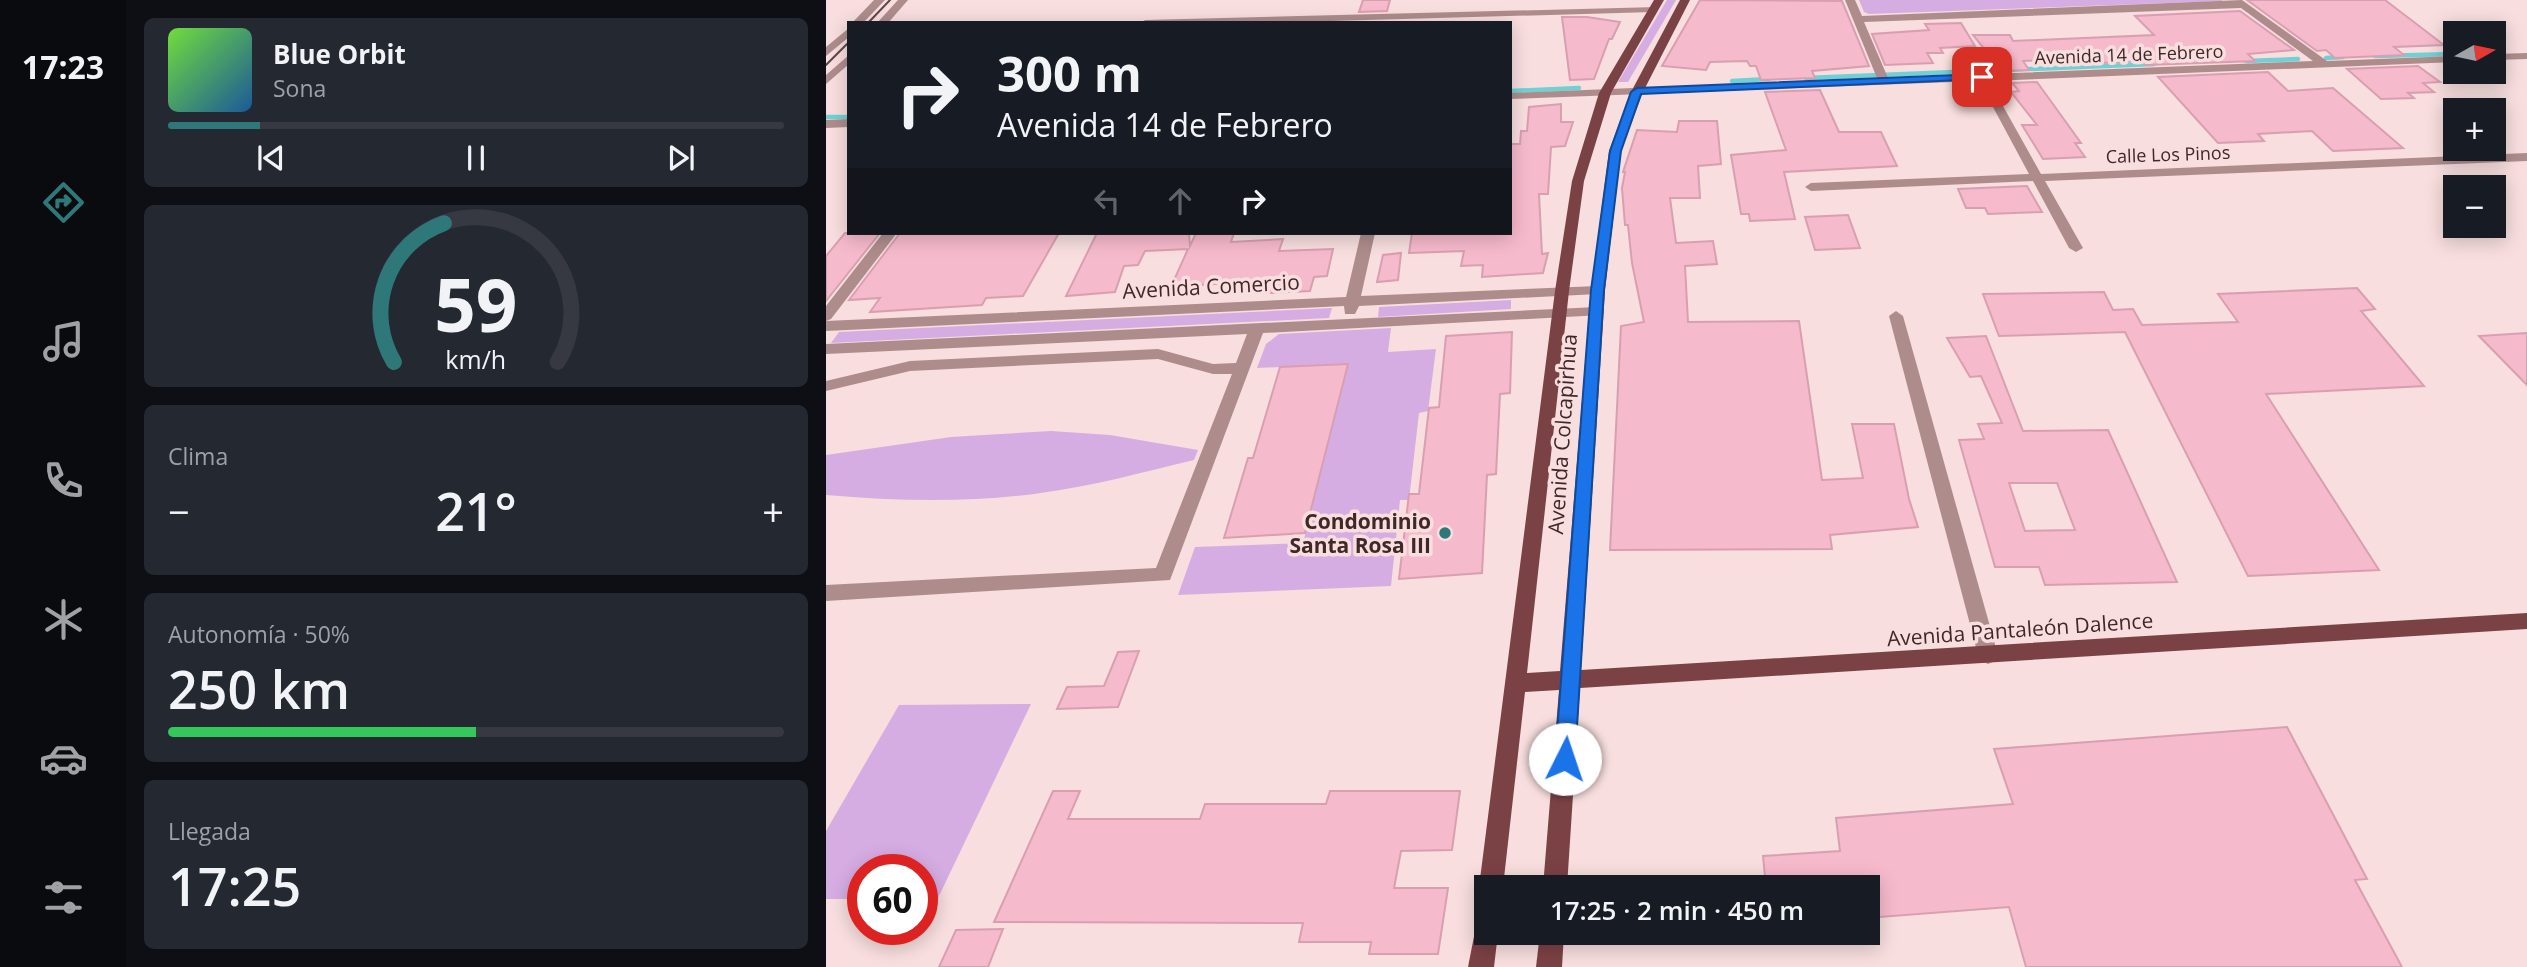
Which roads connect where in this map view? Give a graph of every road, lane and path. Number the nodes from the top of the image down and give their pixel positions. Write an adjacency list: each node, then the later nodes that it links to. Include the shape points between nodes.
1 (880, 0): 8 (street)
2 (903, 0): 9 (street)
3 (1685, 0): 23 (main road, Avenida Colcapirhua)
4 (1850, 0): 7 (street)
5 (2239, 2): 7 (street); 19 (street)
6 (1656, 5): 10 (street); 24 (main road)
7 (1858, 19): 22 (street)
8 (859, 21)
9 (884, 21)
10 (1202, 21)
11 (826, 31): 12 (street)
12 (847, 31)
13 (847, 33): 14 (street)
14 (826, 53)
15 (2527, 56): 16 (street)
16 (2506, 57)
17 (2443, 59): 19 (street, Avenida 14 de Febrero)
18 (847, 60): 21 (street)
19 (2324, 64): 20 (street, Avenida 14 de Febrero)
20 (1982, 77): 22 (street, Avenida 14 de Febrero); 29 (street)
21 (826, 81)
22 (1884, 81): 23 (street, Avenida 14 de Febrero)
23 (1637, 92): 24 (street, Avenida 14 de Febrero); 34 (main road, Avenida Colcapirhua, via 1615,151)
24 (1605, 93): 25 (street, Avenida 14 de Febrero); 35 (main road, via 1578,181)
25 (1512, 96)
26 (847, 123): 27 (street)
27 (826, 124)
28 (2527, 157): 29 (street, Calle Los Pinos)
29 (2037, 177): 30 (street, Calle Los Pinos); 33 (street)
30 (1811, 187)
31 (888, 235): 39 (street)
32 (1368, 235): 36 (street)
33 (2076, 248)
34 (1598, 290): 35 (street, Avenida Comercio); 37 (main road, Avenida Colcapirhua)
35 (1562, 291): 36 (street, Avenida Comercio); 38 (main road, Avenida Colcapirhua)
36 (1352, 300): 41 (street); 42 (street, Avenida Comercio)
37 (1597, 312): 38 (street, Avenida Comercio); 50 (main road, Avenida Colcapirhua)
38 (1560, 313): 41 (street, Avenida Comercio); 51 (main road, Avenida Colcapirhua)
39 (826, 316)
40 (1896, 316): 49 (street)
41 (1346, 324): 43 (street, Avenida Comercio)
42 (826, 326)
43 (1257, 328): 44 (street, Avenida Comercio); 45 (street)
44 (826, 349)
45 (1241, 368): 46 (street, via 1213,369 1158,354 910,366); 47 (street, via 1163,575)
46 (826, 386)
47 (826, 593)
48 (2527, 621): 49 (main road, Avenida Pantaleón Dalence)
49 (1988, 655): 50 (main road, Avenida Pantaleón Dalence)
50 (1572, 681): 51 (main road, Avenida Pantaleón Dalence); 53 (main road, Avenida Colcapirhua)
51 (1516, 683): 52 (main road, Avenida Colcapirhua)
52 (1492, 875)
53 (1556, 875)
54 (1484, 945): 56 (main road)
55 (1551, 945): 57 (main road)
56 (1481, 967)
57 (1549, 967)

